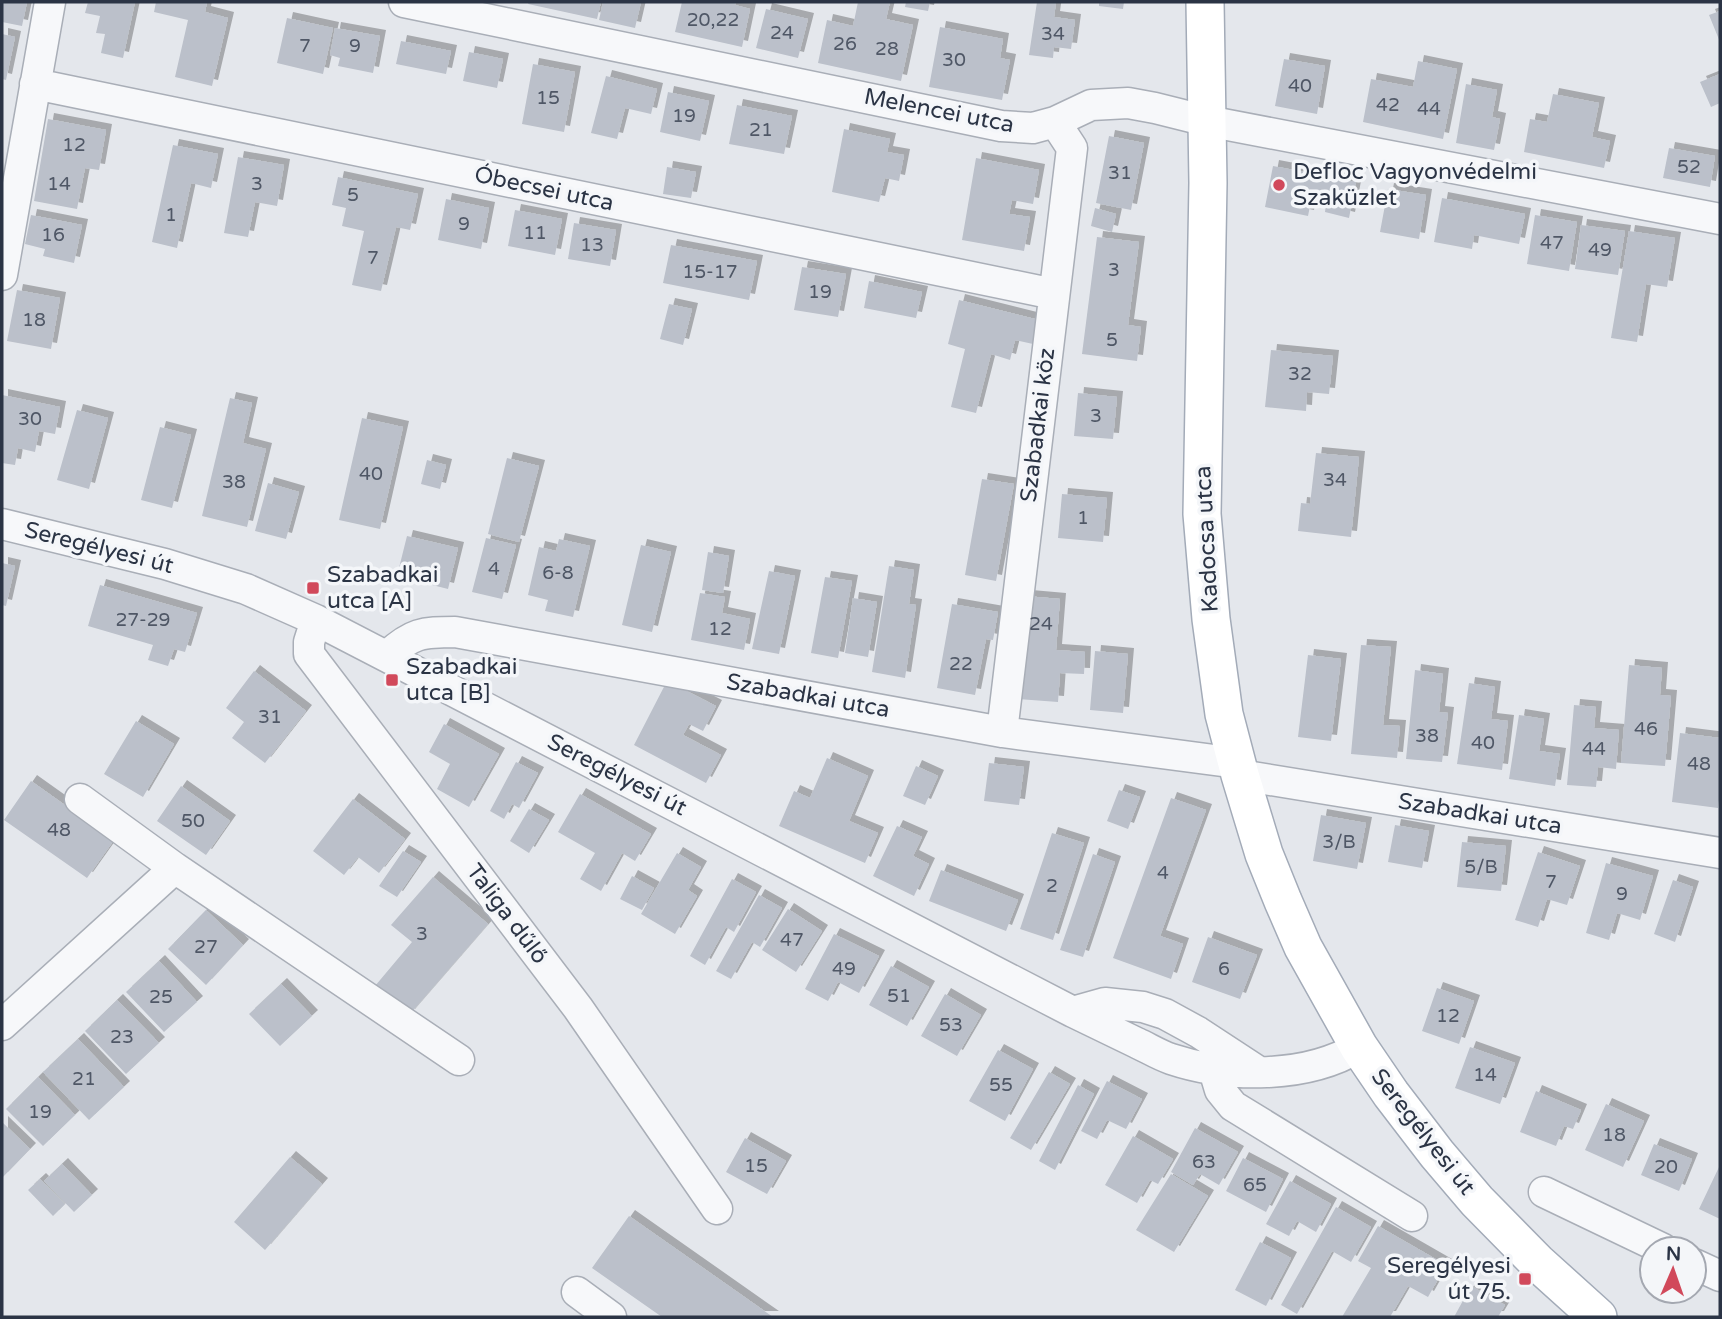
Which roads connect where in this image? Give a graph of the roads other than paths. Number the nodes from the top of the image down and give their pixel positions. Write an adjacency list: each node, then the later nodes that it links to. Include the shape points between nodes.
1 (50, 2): 4 (street)
2 (404, 2): 6 (street, Melencei utca, via 1001,125 1032,128)
3 (1205, 2): 5 (main road, Kadocsa utca)
4 (35, 84): 8 (street); 9 (street, Óbecsei utca)
5 (1207, 121): 6 (street, Melencei utca, via 1128,103 1091,105); 7 (street, Melencei utca); 14 (main road, Kadocsa utca, via 1202,514 1224,714)
6 (1055, 122): 9 (street, Szabadkai köz, via 1072,148)
7 (1720, 219)
8 (2, 275)
9 (1054, 294): 13 (street, Szabadkai köz)
10 (2, 524): 11 (street, Seregélyesi út, via 165,564 246,589)
11 (316, 620): 12 (street, Seregélyesi út); 25 (street, Taliga dűlő, via 309,654 578,1008)
12 (387, 656): 13 (street, Szabadkai utca, via 425,632 455,632); 18 (street, Seregélyesi út)
13 (1002, 732): 14 (street, Szabadkai utca)
14 (1238, 769): 16 (street, Szabadkai utca); 20 (main road, Kadocsa utca, via 1264,853 1303,947)
15 (80, 799): 17 (street)
16 (1720, 853)
17 (175, 868): 19 (street); 21 (street)
18 (1073, 1012): 22 (street, Seregélyesi út, via 1169,1059); 23 (street, via 1105,1003 1165,1014)
19 (2, 1025)
20 (1359, 1047): 23 (street, Seregélyesi út, via 1296,1070); 30 (main road, Seregélyesi út, via 1477,1201)
21 (458, 1060)
22 (1214, 1070): 23 (street, Seregélyesi út); 26 (street, via 1220,1090 1233,1106)
23 (1259, 1072)
24 (1544, 1192): 27 (street)
25 (717, 1209)
26 (1412, 1216)
27 (1638, 1237)
28 (577, 1293): 29 (street)
29 (611, 1317)
30 (1598, 1317)

